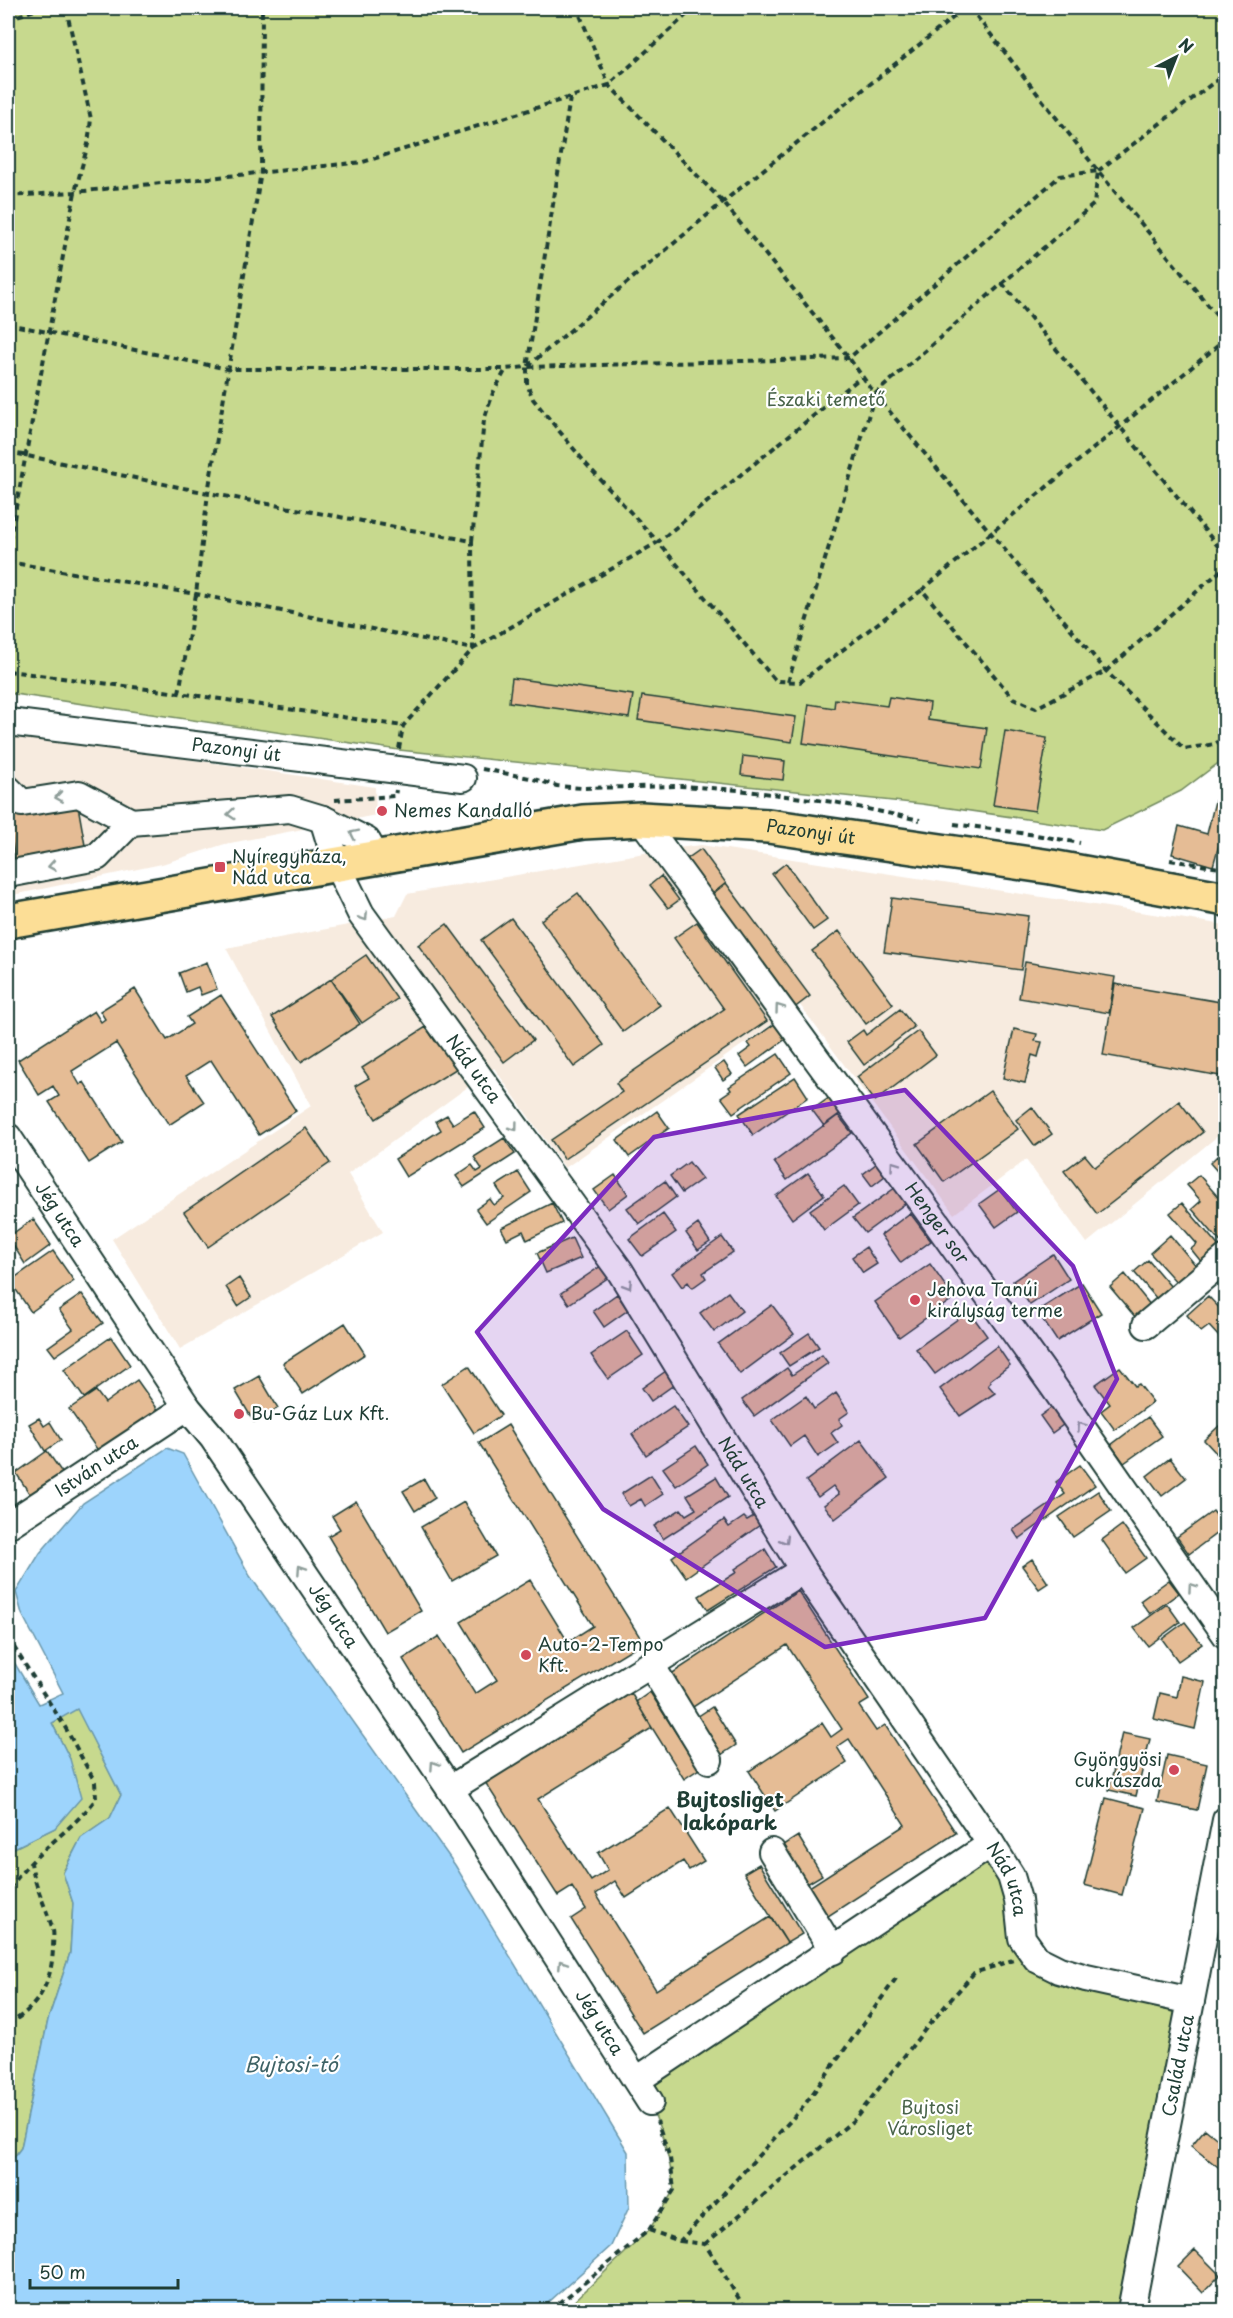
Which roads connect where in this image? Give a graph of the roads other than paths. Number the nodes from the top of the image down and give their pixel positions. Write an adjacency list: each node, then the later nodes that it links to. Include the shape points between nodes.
1 (8, 722): 2 (street, Pazonyi út, via 396,770)
2 (467, 773)
3 (8, 789): 6 (street, one-way to 3, via 79,794 22,802)
4 (313, 816): 6 (street, one-way to 6, via 290,809); 7 (street, one-way to 4, via 367,841); 8 (street, Nád utca)
5 (641, 819): 7 (main road, Pazonyi út, via 583,822); 10 (main road, Pazonyi út, via 768,826 1051,867); 18 (street, Henger sor, one-way to 5, via 943,1232)
6 (132, 822): 9 (street, one-way to 9, via 97,857)
7 (382, 857): 8 (main road, Pazonyi út)
8 (337, 865): 11 (main road); 17 (street, Nád utca, one-way to 17, via 361,914 620,1271)
9 (8, 874)
10 (1226, 899)
11 (8, 921)
12 (8, 1137): 15 (street, Jég utca)
13 (1226, 1258): 14 (street)
14 (1146, 1325)
15 (187, 1407): 16 (street, István utca); 21 (street, Jég utca, one-way to 15, via 213,1438)
16 (8, 1525)
17 (803, 1570): 19 (street); 23 (street, Nád utca)
18 (1226, 1635)
19 (651, 1665): 20 (street); 21 (street)
20 (709, 1760)
21 (450, 1789): 27 (street, Jég utca, one-way to 21)
22 (1226, 1820): 26 (street, Család utca)
23 (991, 1844): 25 (street); 26 (street, Nád utca, via 1011,1876 1022,1938 1037,1959 1086,1978)
24 (772, 1852): 25 (street)
25 (833, 1951): 27 (street)
26 (1191, 2001): 29 (street, Család utca)
27 (636, 2080): 28 (street, Jég utca)
28 (650, 2102)
29 (1131, 2310)

